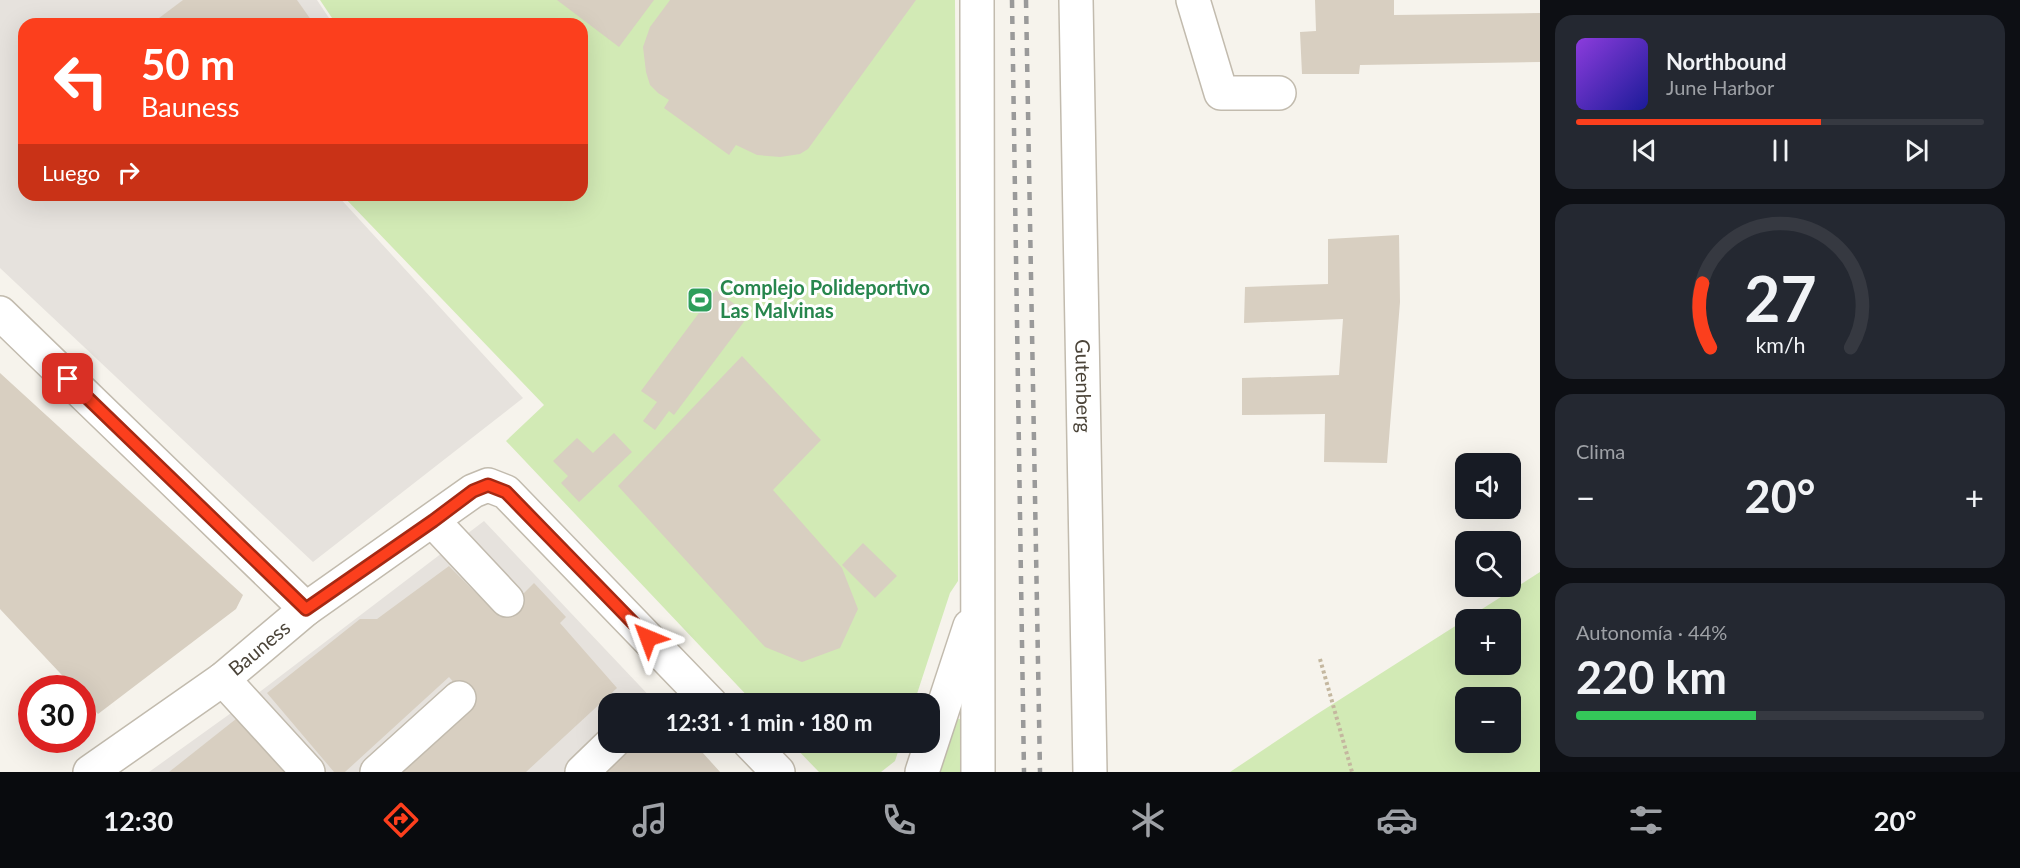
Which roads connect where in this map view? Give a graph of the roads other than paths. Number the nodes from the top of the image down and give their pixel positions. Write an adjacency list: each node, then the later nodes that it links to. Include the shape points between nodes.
1 (977, 0): 7 (street)
2 (1076, 0): 22 (street, Gutenberg)
3 (1193, 0): 4 (street, via 1221,93)
4 (1279, 93)
5 (0, 313): 9 (street)
6 (433, 521): 8 (street); 9 (street, Bauness); 11 (street, Bauness, via 473,491 488,485 506,492)
7 (979, 599): 20 (street); 21 (street)
8 (507, 600)
9 (306, 609): 10 (street, Bauness)
10 (223, 679): 15 (street, Bauness); 16 (street)
11 (700, 693)
12 (459, 698): 17 (street)
13 (602, 753): 18 (street)
14 (760, 753): 19 (street)
15 (90, 772)
16 (308, 772)
17 (377, 772)
18 (582, 772)
19 (778, 772)
20 (922, 772)
21 (978, 772)
22 (1090, 772)

